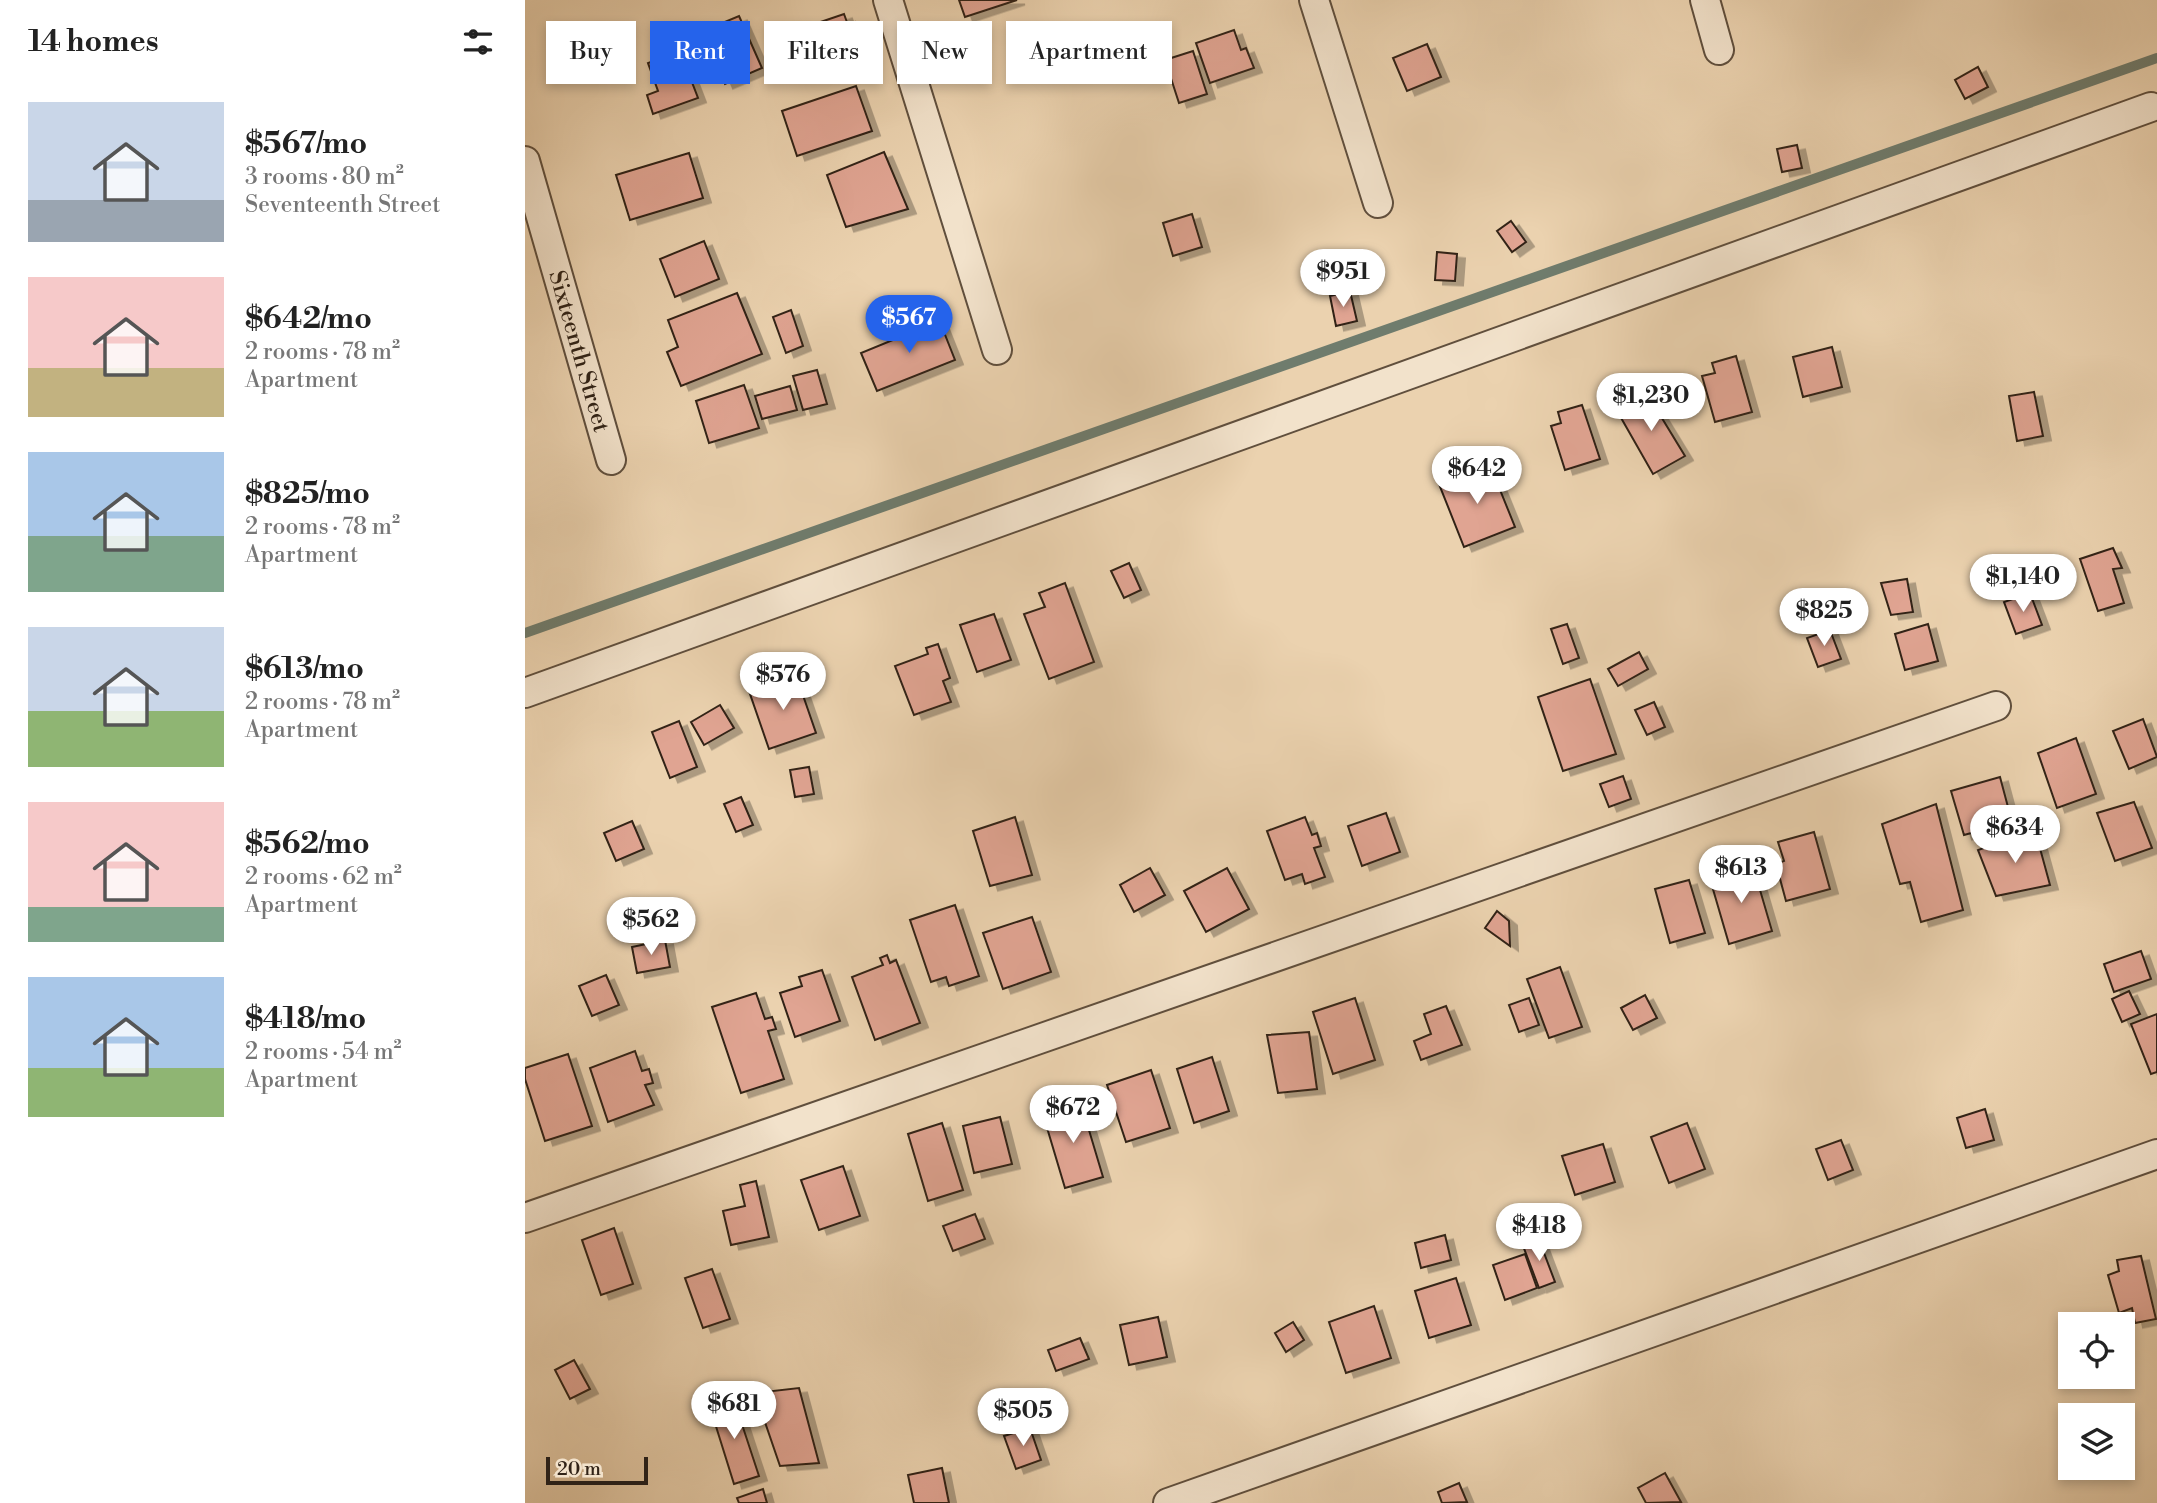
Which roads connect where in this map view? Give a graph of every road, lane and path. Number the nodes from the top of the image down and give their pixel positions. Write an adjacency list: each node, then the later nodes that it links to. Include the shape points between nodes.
1 (888, 0): 8 (street)
2 (1314, 0): 7 (street)
3 (1705, 0): 4 (street)
4 (1719, 50)
5 (2151, 107): 10 (street)
6 (525, 162): 9 (street, Sixteenth Street)
7 (1378, 203)
8 (997, 350)
9 (611, 460)
10 (525, 693)
11 (1996, 706): 13 (street)
12 (2157, 1154): 14 (street)
13 (525, 1218)
14 (1168, 1503)

